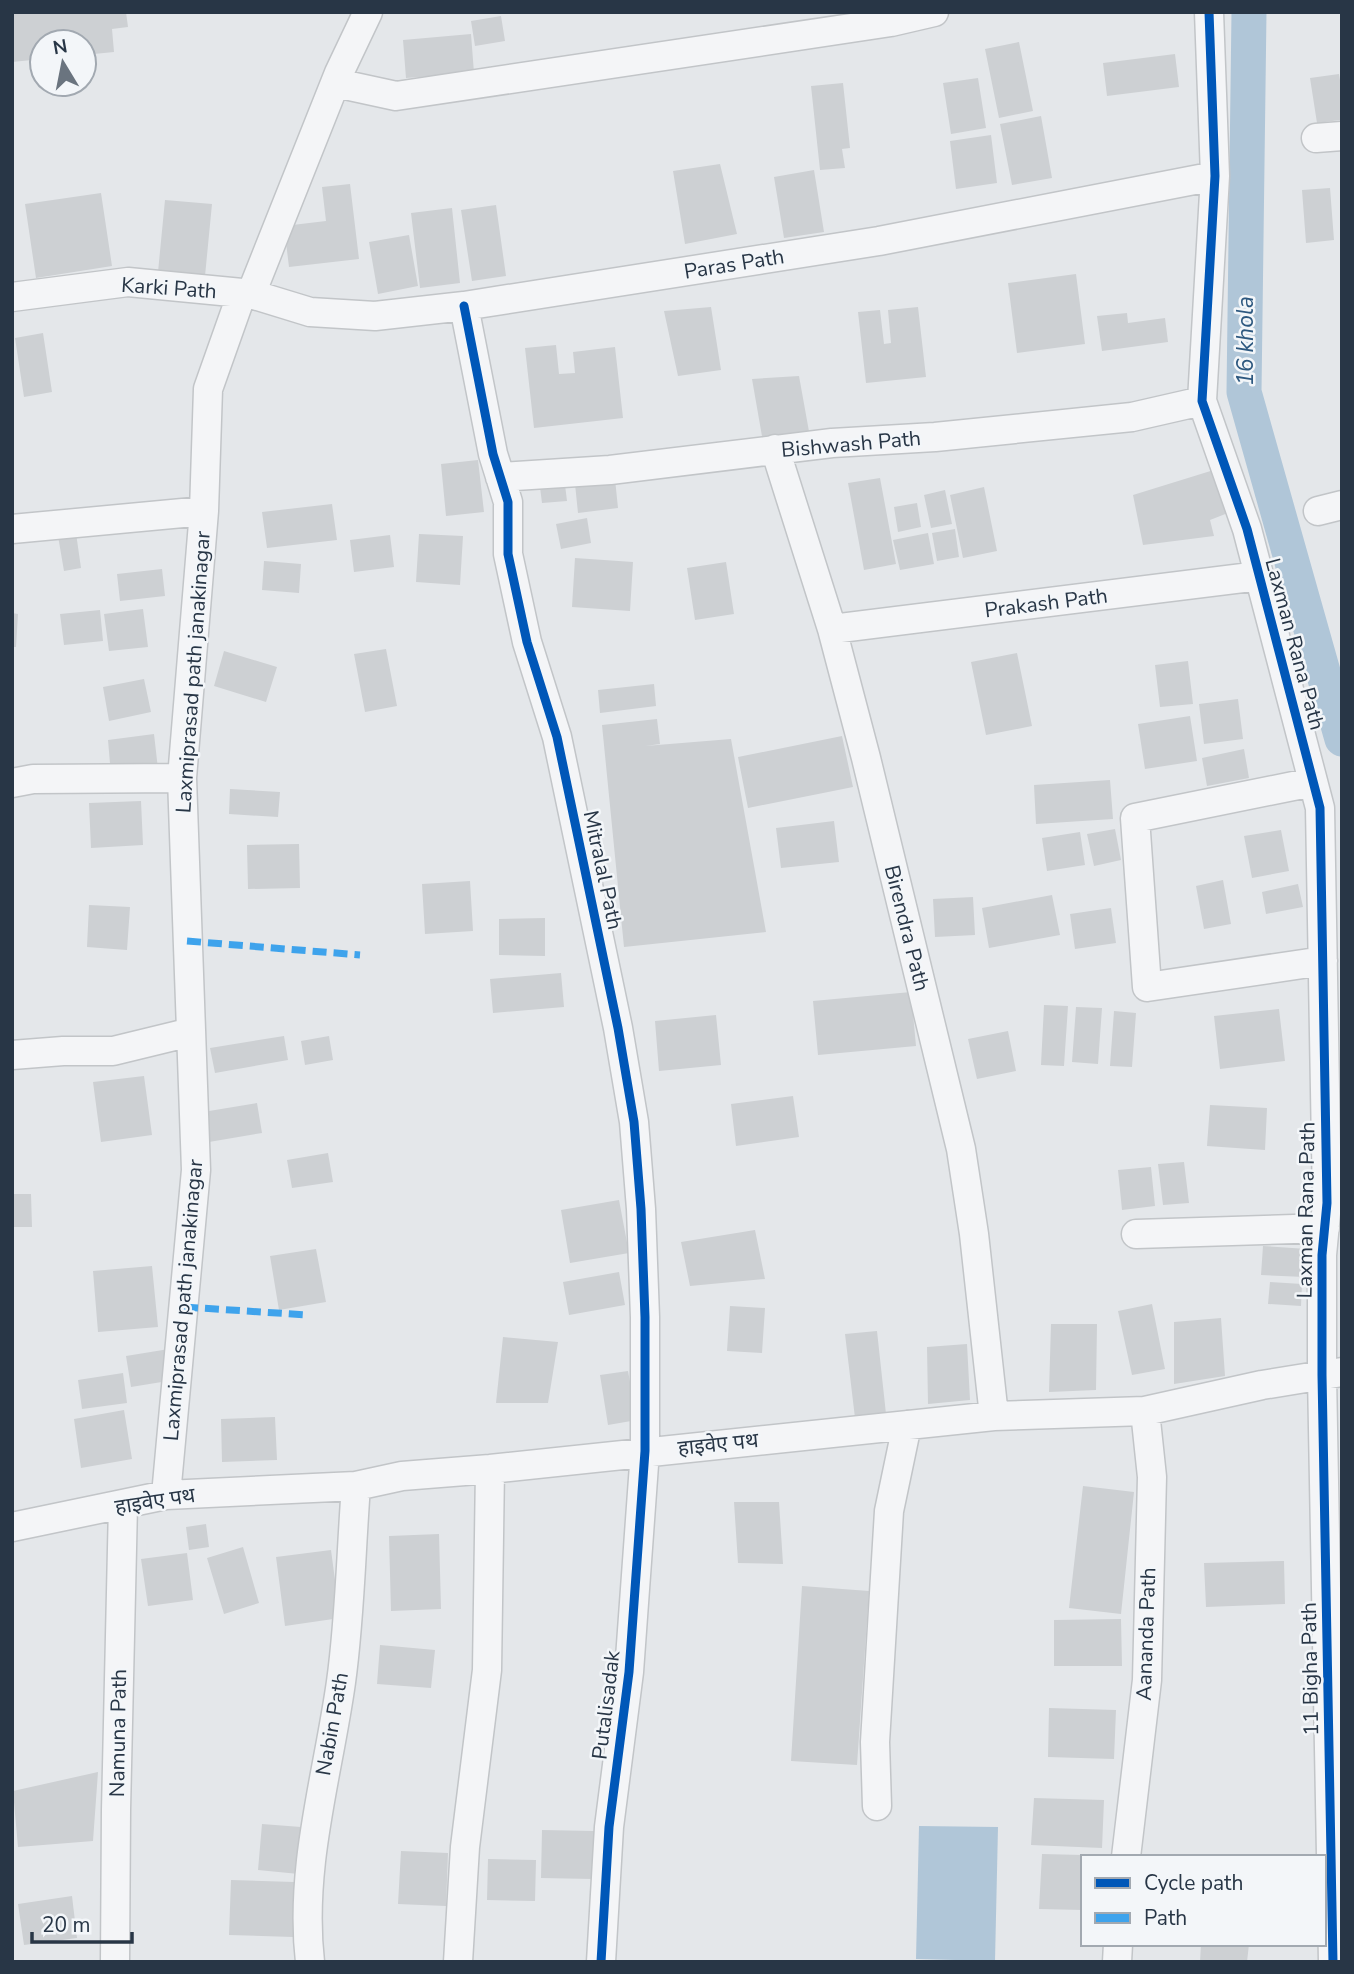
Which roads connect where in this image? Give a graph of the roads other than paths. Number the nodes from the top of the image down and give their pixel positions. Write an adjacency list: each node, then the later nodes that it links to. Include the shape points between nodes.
1 (368, 12): 4 (street, Laxmiprasad path janakinagar)
2 (934, 12): 4 (street, via 397,96)
3 (1209, 12): 5 (street, Laxman Rana Path)
4 (335, 83): 6 (street, Laxmiprasad path janakinagar)
5 (1215, 176): 8 (street, Paras Path, via 879,241); 9 (street, Laxman Rana Path)
6 (247, 294): 7 (street, Karki Path, via 128,282); 8 (street, Paras Path, via 310,312 375,316); 12 (street, Laxmiprasad path janakinagar, via 208,389)
7 (12, 297)
8 (464, 306): 11 (street, Mitralal Path)
9 (1202, 401): 10 (street, Bishwash Path, via 1132,417); 14 (street, Laxman Rana Path)
10 (775, 450): 11 (street, Bishwash Path, via 610,470); 15 (street, Birendra Path)
11 (500, 477): 28 (street, Mitralal Path, via 508,502 508,554 527,642 557,737 634,1122 645,1317)
12 (204, 511): 13 (street); 16 (street, Laxmiprasad path janakinagar)
13 (12, 529)
14 (1259, 576): 15 (street, Prakash Path); 17 (street, Laxman Rana Path)
15 (832, 629): 26 (street, Birendra Path, via 961,1149)
16 (181, 778): 18 (street); 20 (street, Laxmiprasad path janakinagar)
17 (1313, 782): 19 (street, Laxman Rana Path, via 1320,808); 19 (street, via 1135,818 1147,987)
18 (12, 783)
19 (1323, 961): 22 (street, Laxman Rana Path)
20 (191, 1032): 21 (street, via 113,1051); 31 (street, Laxmiprasad path janakinagar, via 196,1170)
21 (12, 1055)
22 (1325, 1228): 23 (street); 24 (street, Laxman Rana Path, via 1322,1255)
23 (1136, 1234)
24 (1335, 1373): 25 (street, हाइवेए पथ); 40 (street, 11 Bigha Path, via 1325,1446)
25 (1145, 1411): 26 (street, हाइवेए पथ); 35 (street, Aananda Path, via 1152,1477 1147,1679)
26 (994, 1416): 27 (street, हाइवेए पथ)
27 (907, 1425): 28 (street, हाइवेए पथ); 34 (street, via 889,1511 875,1742)
28 (645, 1451): 29 (street, हाइवेए पथ); 39 (street, Putalisadak, via 629,1672 609,1827)
29 (490, 1469): 30 (street, हाइवेए पथ, via 402,1476); 38 (street, via 487,1670 465,1847)
30 (356, 1486): 31 (street, हाइवेए पथ); 37 (street, Nabin Path, via 341,1682 315,1821 306,1933)
31 (166, 1495): 32 (street, हाइवेए पथ)
32 (124, 1505): 33 (street, हाइवेए पथ); 36 (street, Namuna Path)
33 (12, 1527)
34 (877, 1806)
35 (1126, 1855)
36 (115, 1962)
37 (310, 1962)
38 (458, 1962)
39 (601, 1962)
40 (1333, 1962)

